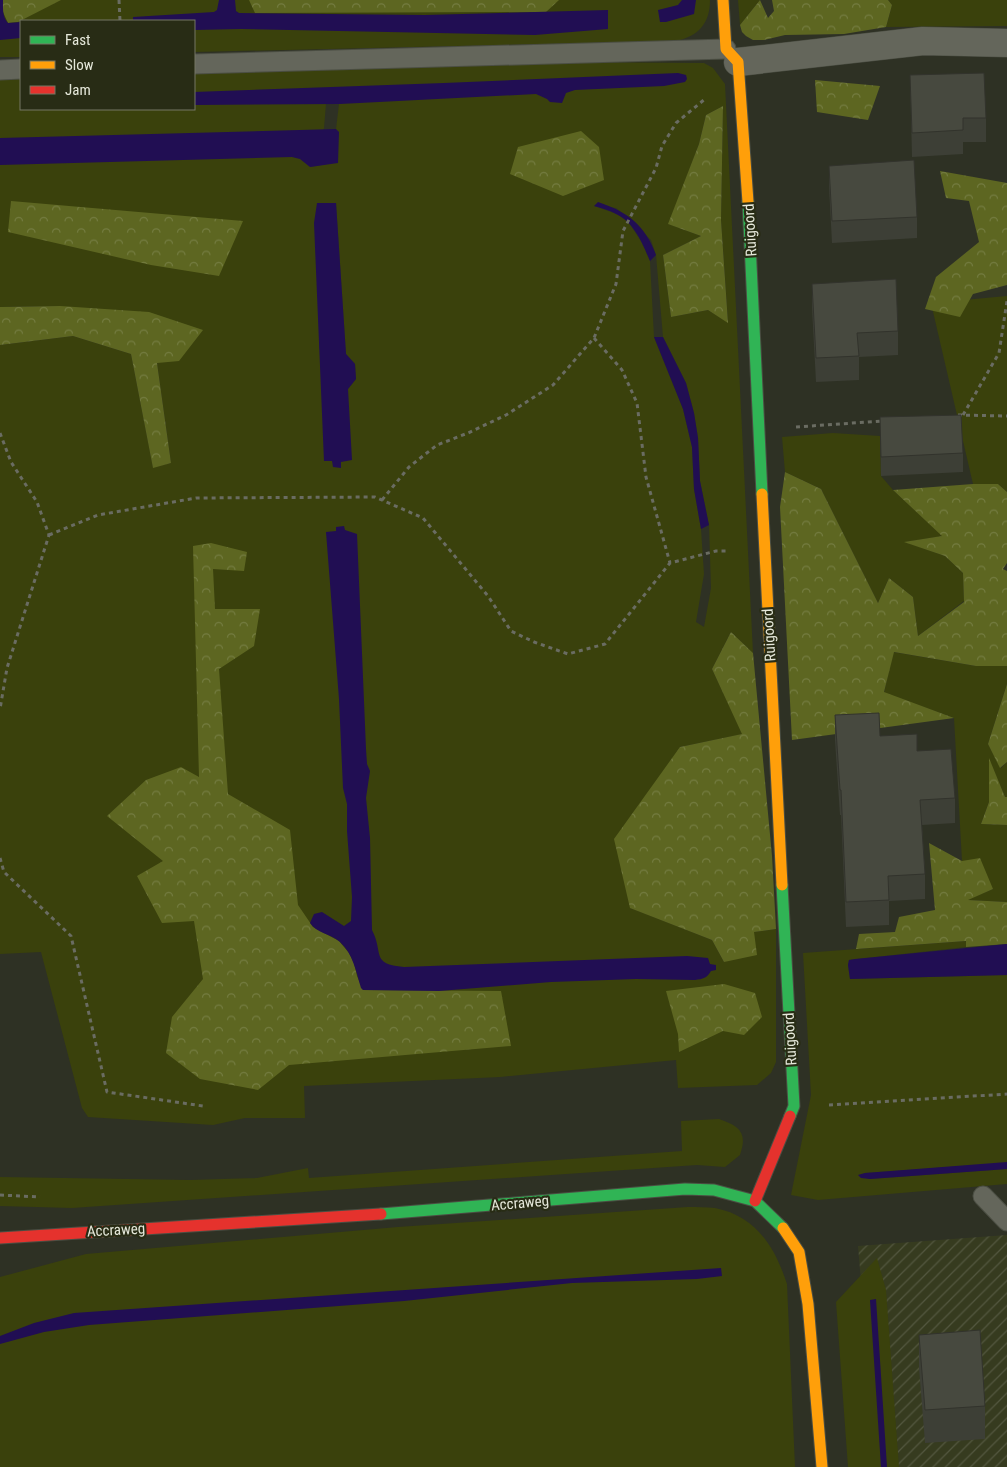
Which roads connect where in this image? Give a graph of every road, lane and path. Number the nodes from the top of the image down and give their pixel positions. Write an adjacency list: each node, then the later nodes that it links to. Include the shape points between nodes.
1 (119, 0): 3 (path)
2 (723, 0): 5 (street, Ruigoord)
3 (120, 20)
4 (1007, 43): 5 (street, via 923,41)
5 (735, 63): 6 (lane); 10 (path, via 710,95 676,123 662,146 656,168 623,231 616,284); 15 (street, Ruigoord, via 750,226)
6 (195, 64)
7 (20, 69): 8 (lane)
8 (0, 70)
9 (1007, 301): 11 (path, via 1000,353)
10 (594, 338): 17 (path, via 553,385 506,415 438,445 409,467); 20 (path, via 622,370 637,403 646,477)
11 (963, 415): 12 (path); 13 (path)
12 (954, 416)
13 (1007, 416)
14 (886, 420): 15 (path, via 782,427)
15 (759, 425): 19 (street, Ruigoord)
16 (0, 433): 18 (path, via 11,462 37,502)
17 (382, 500): 18 (path, via 346,496 196,498 98,515); 20 (path, via 423,518 488,596 512,631 568,654 605,644)
18 (48, 536): 21 (path, via 6,668)
19 (764, 551): 20 (path, via 716,551); 25 (street, Ruigoord)
20 (670, 563)
21 (0, 710)
22 (0, 858): 24 (path, via 4,872 71,936 107,1092)
23 (1007, 1094): 25 (path)
24 (203, 1106)
25 (794, 1106): 27 (street, Ruigoord)
26 (983, 1196): 28 (lane)
27 (755, 1201): 29 (street, Accraweg, via 714,1190 685,1190 318,1220); 30 (street, Accraweg, via 782,1226 800,1252 808,1304)
28 (1007, 1221)
29 (0, 1238)
30 (822, 1467)

